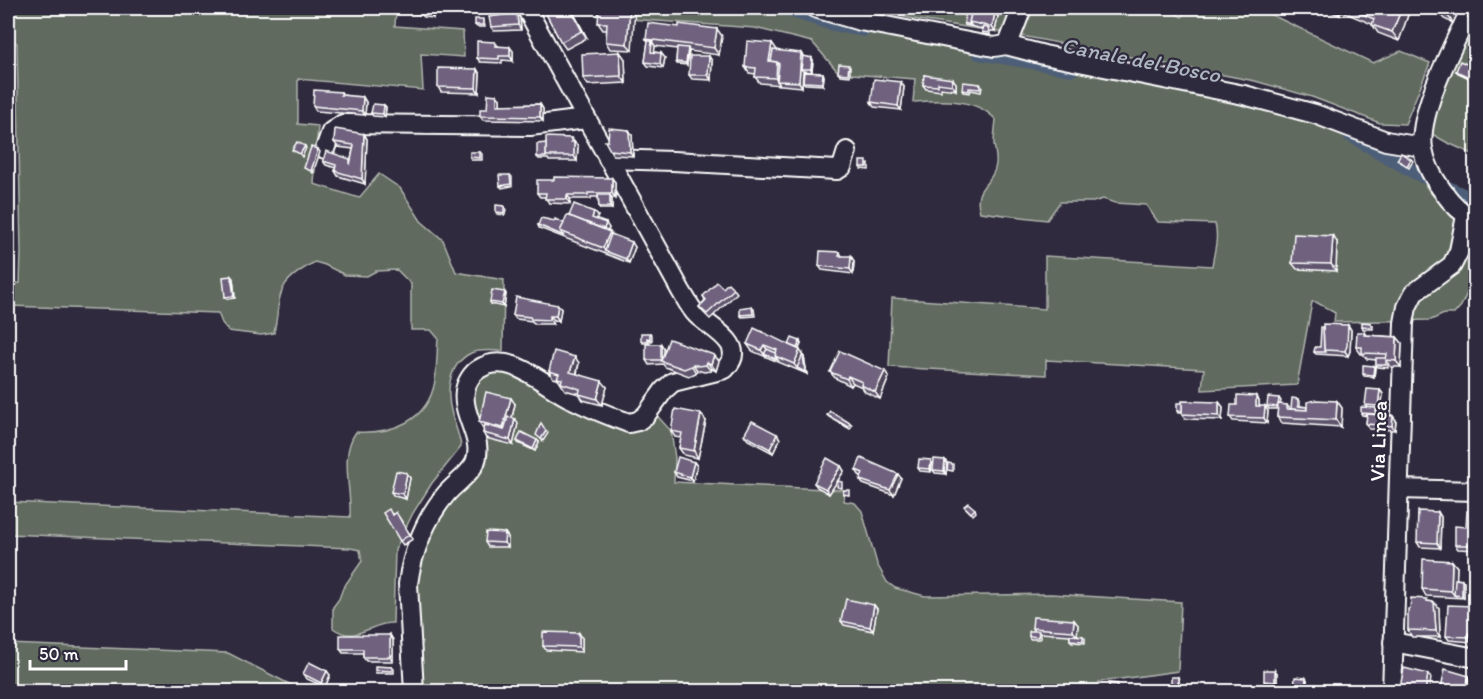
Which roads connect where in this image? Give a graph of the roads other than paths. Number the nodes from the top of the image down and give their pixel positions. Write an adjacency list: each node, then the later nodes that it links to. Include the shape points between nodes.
1 (526, 8): 6 (street)
2 (815, 8): 5 (street, via 860,21 994,47)
3 (1022, 8): 5 (street)
4 (1471, 8): 7 (street, via 1427,110)
5 (1006, 45): 7 (street, via 1244,94 1315,114 1386,141)
6 (586, 120): 8 (street, via 530,126 343,124 331,132); 10 (street)
7 (1422, 147): 11 (street, via 1433,177)
8 (326, 149)
9 (847, 150): 10 (street, via 842,167 837,170)
10 (608, 159): 16 (street, via 696,314 730,345 731,363 726,369 673,382 646,415 629,423 569,398 521,368 496,364 475,372 465,391 467,415 476,440 475,461 436,507 410,569)
11 (1471, 219): 12 (street, Via Linea, via 1452,264 1414,293 1407,307)
12 (1399, 489): 13 (street); 14 (street, Via Linea)
13 (1476, 491)
14 (1394, 642): 15 (street); 17 (street, Via Linea)
15 (1476, 658)
16 (414, 692)
17 (1392, 692)

